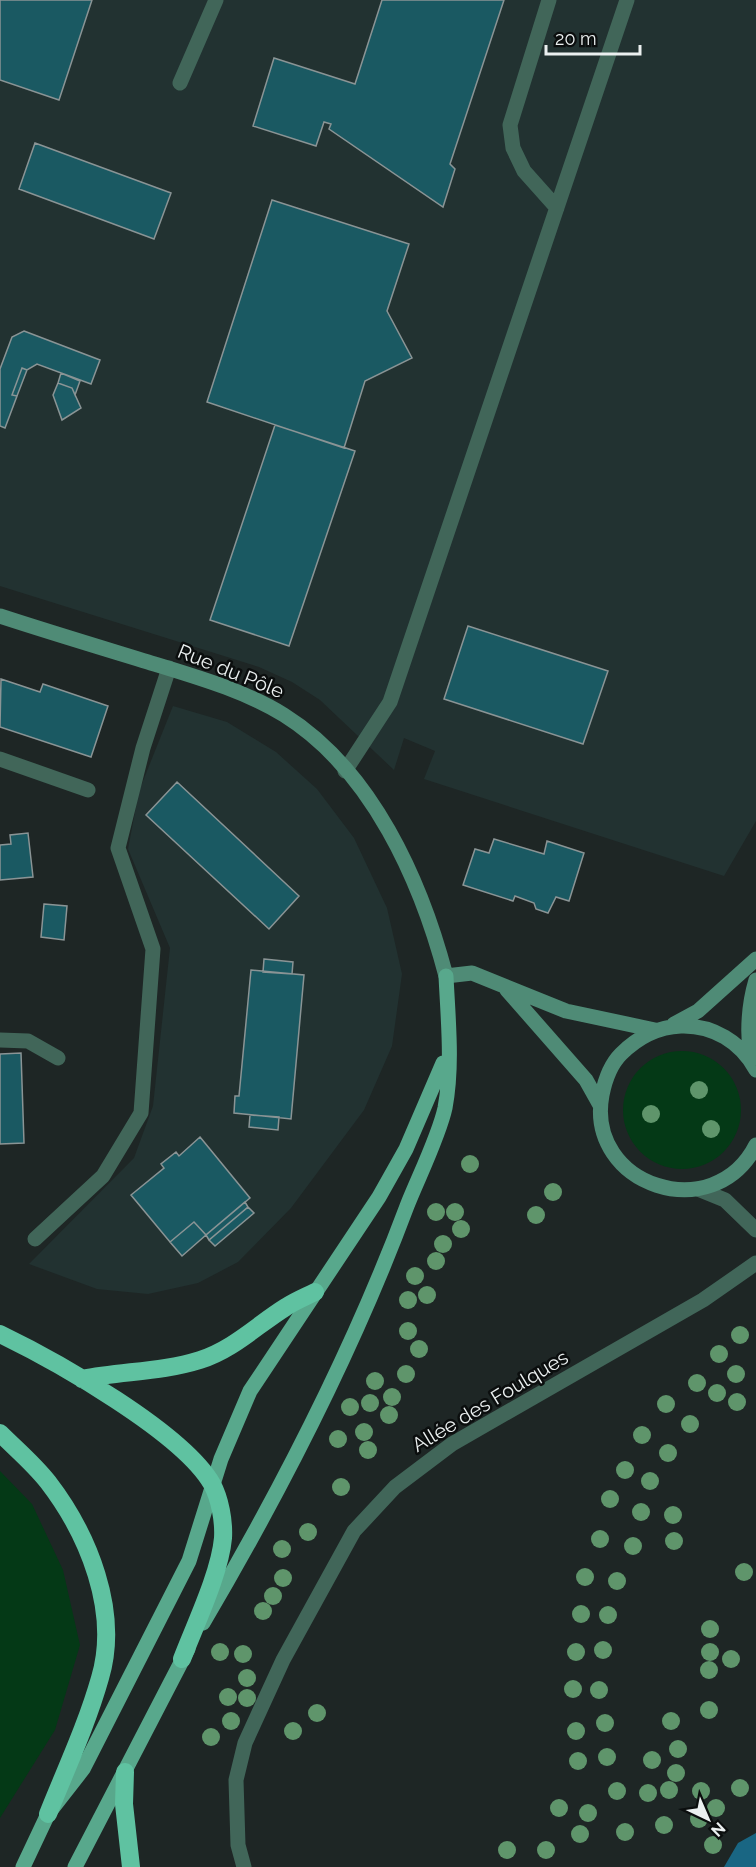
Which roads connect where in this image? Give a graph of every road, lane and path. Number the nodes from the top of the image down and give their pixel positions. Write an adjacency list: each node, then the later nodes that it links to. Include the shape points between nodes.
1 (216, 0): 4 (street)
2 (549, 0): 5 (street, via 510,125 513,148 524,171)
3 (627, 0): 5 (street)
4 (180, 83)
5 (557, 208): 9 (street, via 390,702)
6 (0, 616): 7 (street, Rue du Pôle)
7 (170, 668): 9 (street, Rue du Pôle, via 284,715 320,743); 24 (street, via 143,748 118,848 153,950 141,1113 103,1176)
8 (0, 759): 10 (street)
9 (345, 771): 12 (street, Rue du Pôle, via 376,807 396,843 436,939)
10 (88, 790)
11 (756, 959): 15 (street, via 699,1011)
12 (446, 976): 14 (street, via 472,973); 17 (main road)
13 (756, 980): 19 (street, via 747,1036)
14 (505, 988): 15 (street, via 566,1011); 20 (street, via 586,1080)
15 (662, 1028): 19 (street, via 692,1026 715,1031 735,1044); 20 (street, via 633,1042 616,1059 604,1081)
16 (0, 1040): 18 (street, via 28,1041)
17 (450, 1046): 26 (main road, via 406,1149); 31 (main road, via 445,1109 388,1256 249,1544)
18 (58, 1058)
19 (753, 1065)
20 (600, 1105): 22 (street, via 609,1146 629,1170 656,1186 677,1191)
21 (755, 1154): 22 (street, via 729,1176)
22 (698, 1189): 23 (street, via 724,1200)
23 (756, 1230)
24 (35, 1239)
25 (756, 1263): 37 (street, Allée des Foulques, via 704,1300 452,1444 395,1487 354,1531 283,1660 245,1743 236,1780 238,1845)
26 (315, 1292): 28 (highway, via 286,1307 243,1340 202,1359 158,1370); 30 (main road, via 250,1391)
27 (0, 1334): 28 (highway)
28 (82, 1379): 30 (highway, via 189,1455)
29 (0, 1433): 33 (highway, via 47,1481 82,1534 104,1609 106,1639 101,1676)
30 (212, 1485): 31 (highway, via 221,1511 223,1538 209,1592); 33 (main road, via 189,1561 83,1769)
31 (182, 1659): 32 (main road)
32 (125, 1772): 35 (main road); 36 (highway, via 124,1804)
33 (48, 1814): 34 (main road)
34 (23, 1867)
35 (75, 1867)
36 (131, 1867)
37 (244, 1867)

